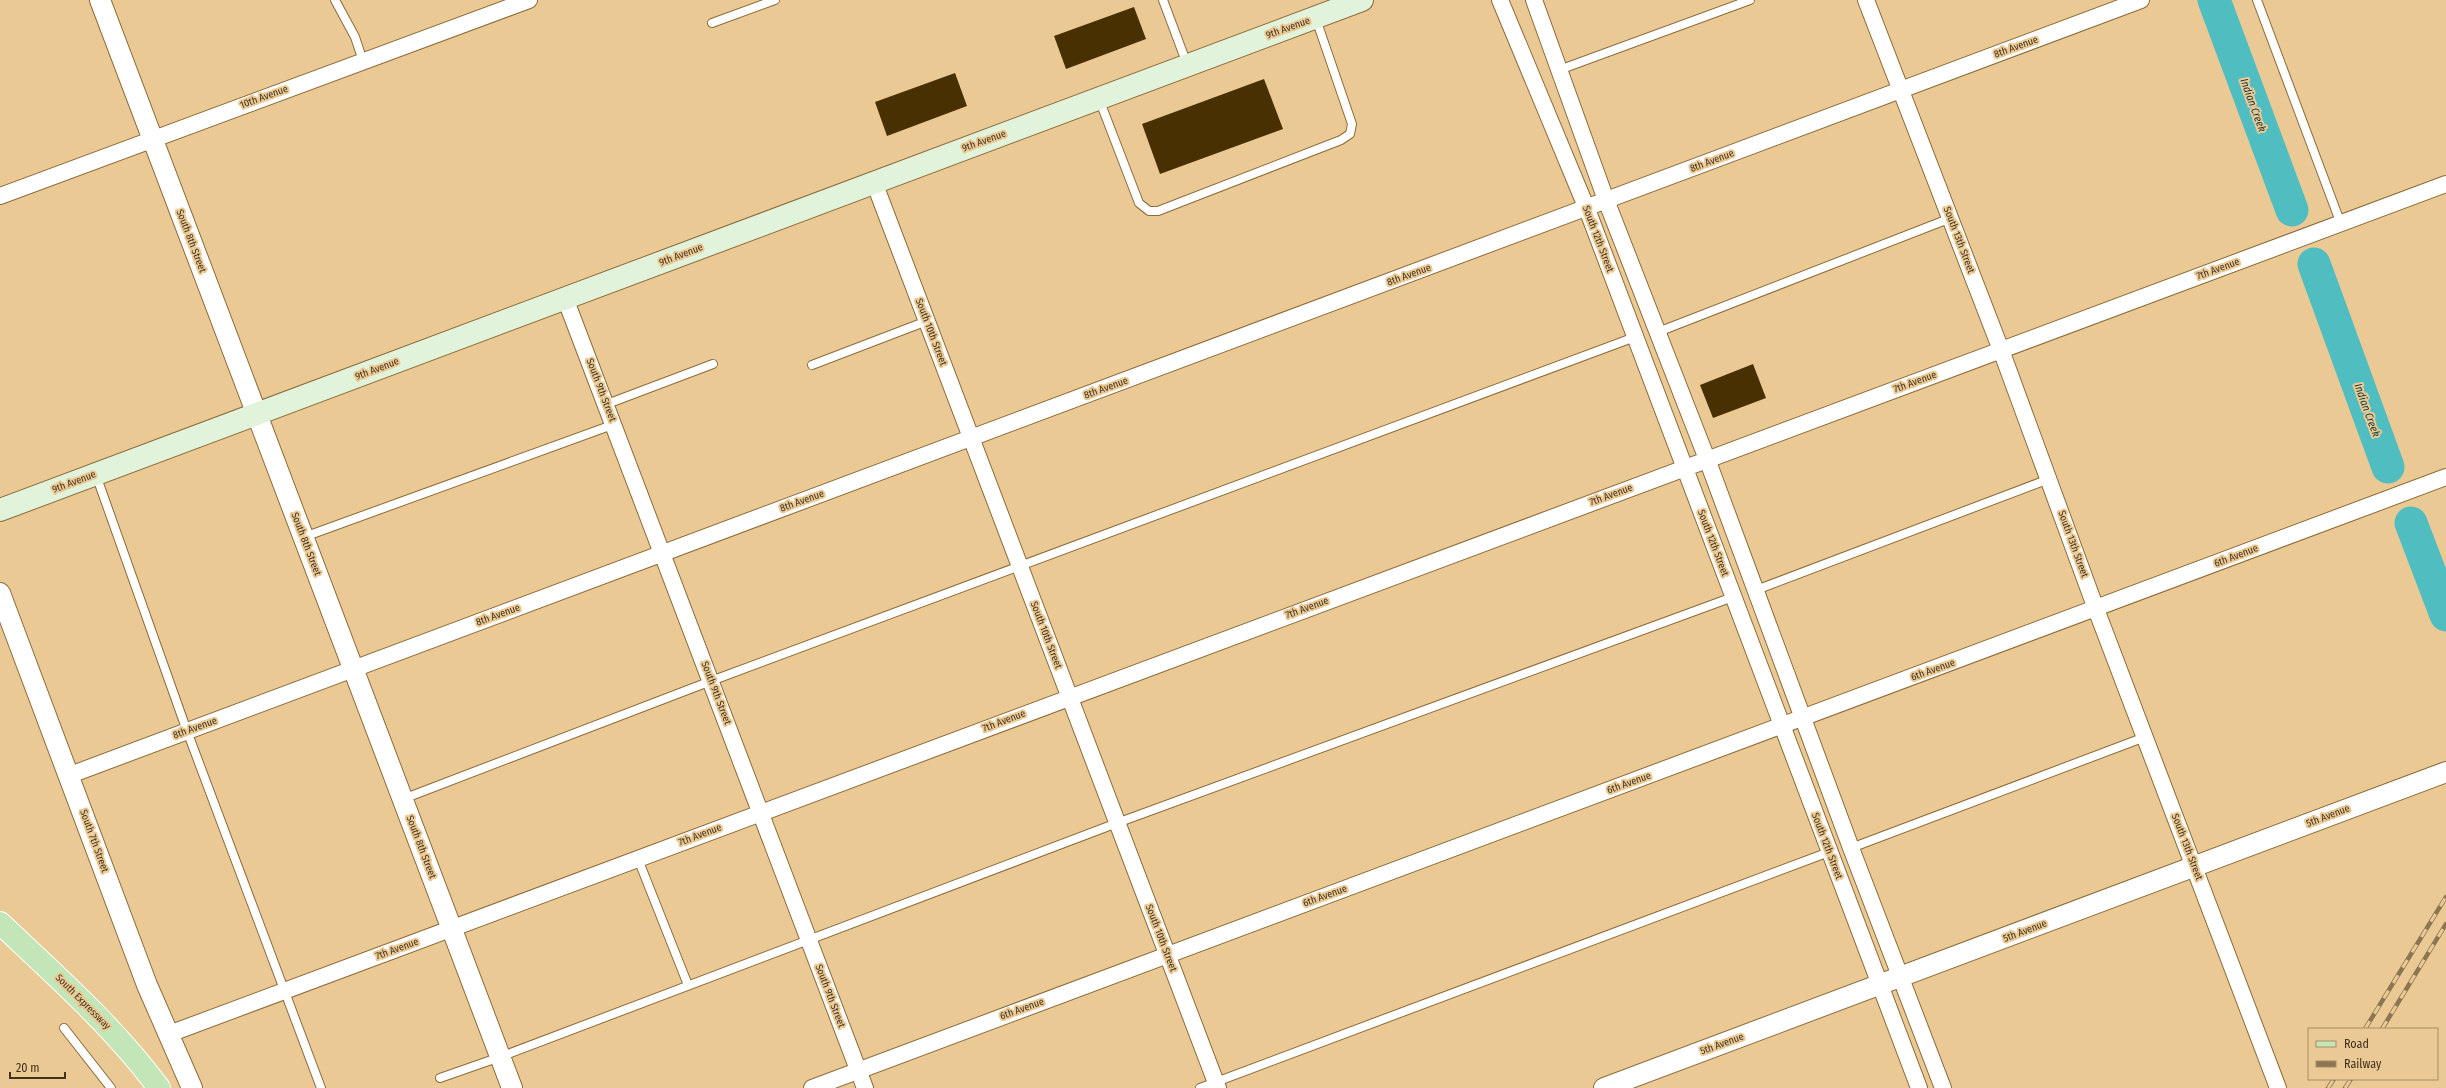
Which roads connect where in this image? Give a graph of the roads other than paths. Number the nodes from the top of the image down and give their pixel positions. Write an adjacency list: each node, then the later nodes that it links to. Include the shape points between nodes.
1 (100, 0): 20 (street, South 8th Street)
2 (336, 0): 15 (lane)
3 (529, 0): 15 (street, 10th Avenue)
4 (775, 0): 14 (lane)
5 (1163, 0): 16 (lane)
6 (1362, 0): 13 (main road, 9th Avenue)
7 (1500, 0): 25 (street, South 12th Street)
8 (1534, 0): 17 (street)
9 (1750, 0): 17 (lane)
10 (1866, 0): 18 (street, South 13th Street)
11 (2140, 0): 18 (street, 8th Avenue)
12 (2257, 0): 27 (lane)
13 (1315, 17): 16 (main road, 9th Avenue); 19 (lane, via 1352,124 1350,134 1341,140 1158,211 1148,211 1140,203)
14 (712, 23)
15 (363, 61): 20 (street, 10th Avenue)
16 (1187, 65): 19 (main road, 9th Avenue)
17 (1559, 70): 24 (street)
18 (1900, 90): 24 (street, 8th Avenue); 26 (street, South 13th Street)
19 (1099, 98): 21 (main road, 9th Avenue)
20 (152, 138): 23 (street, 10th Avenue); 36 (street, South 8th Street)
21 (874, 182): 28 (main road, 9th Avenue); 29 (street, South 10th Street)
22 (2446, 184): 27 (street, 7th Avenue)
23 (0, 196)
24 (1606, 200): 25 (street, 8th Avenue); 30 (street)
25 (1587, 209): 31 (street, South 12th Street); 38 (street, 8th Avenue)
26 (1951, 218): 30 (lane); 32 (street, South 13th Street)
27 (2340, 224): 32 (street, 7th Avenue)
28 (566, 298): 35 (street, South 9th Street); 36 (main road, 9th Avenue)
29 (927, 321): 34 (lane); 38 (street, South 10th Street)
30 (1658, 332): 39 (street)
31 (1635, 337): 40 (street, South 12th Street); 47 (lane)
32 (2001, 350): 39 (street, 7th Avenue); 43 (street, South 13th Street)
33 (713, 364): 35 (lane)
34 (812, 365)
35 (607, 404): 37 (street, South 9th Street)
36 (257, 414): 41 (main road, 9th Avenue); 45 (street, South 8th Street)
37 (615, 424): 45 (lane); 46 (street, South 9th Street)
38 (972, 438): 46 (street, 8th Avenue); 47 (street, South 10th Street)
39 (1707, 459): 40 (street, 7th Avenue); 48 (street)
40 (1684, 468): 50 (street, South 12th Street); 54 (street, 7th Avenue)
41 (96, 474): 44 (main road, 9th Avenue); 57 (lane)
42 (2446, 477): 51 (street, 6th Avenue)
43 (2048, 479): 48 (lane); 51 (street, South 13th Street)
44 (0, 510)
45 (304, 537): 52 (street, South 8th Street)
46 (663, 554): 52 (street, 8th Avenue); 53 (street, South 9th Street)
47 (1020, 568): 53 (lane); 54 (street, South 10th Street)
48 (1756, 590): 55 (street)
49 (0, 593): 60 (street, South 7th Street)
50 (1733, 597): 56 (street, South 12th Street); 63 (lane)
51 (2096, 609): 55 (street, 6th Avenue); 58 (street, South 13th Street)
52 (354, 669): 57 (street, 8th Avenue); 61 (street, South 8th Street)
53 (711, 681): 61 (lane); 62 (street, South 9th Street)
54 (1069, 697): 62 (street, 7th Avenue); 63 (street, South 10th Street)
55 (1804, 718): 56 (street, 6th Avenue); 64 (street)
56 (1782, 726): 65 (street, South 12th Street); 71 (street, 6th Avenue)
57 (187, 731): 60 (street, 8th Avenue); 75 (lane)
58 (2145, 737): 64 (lane); 67 (street, South 13th Street)
59 (2446, 772): 67 (street, 5th Avenue)
60 (70, 775): 77 (street, South 7th Street, via 147,984)
61 (403, 799): 69 (street, South 8th Street)
62 (761, 812): 66 (street, 7th Avenue); 70 (street, South 9th Street)
63 (1117, 823): 70 (lane); 71 (street, South 10th Street)
64 (1851, 848): 72 (street)
65 (1829, 852): 74 (street, South 12th Street); 81 (lane)
66 (638, 859): 69 (street, 7th Avenue); 73 (lane)
67 (2195, 867): 72 (street, 5th Avenue); 93 (street, South 13th Street)
68 (0, 923): 83 (main road, South Expressway, via 94,1011 137,1059)
69 (452, 928): 75 (street, 7th Avenue); 78 (street, South 8th Street)
70 (809, 940): 73 (lane); 79 (street, South 9th Street)
71 (1167, 955): 79 (street, 6th Avenue); 81 (street, South 10th Street)
72 (1901, 978): 74 (street, 5th Avenue); 92 (street)
73 (688, 985): 78 (lane)
74 (1880, 986): 90 (street, 5th Avenue); 91 (street, South 12th Street)
75 (285, 990): 77 (street, 7th Avenue); 85 (lane)
76 (64, 1028): 82 (lane)
77 (169, 1034): 84 (street, South 7th Street)
78 (500, 1057): 80 (lane); 86 (street, South 8th Street)
79 (858, 1070): 87 (street, 6th Avenue); 88 (street, South 9th Street)
80 (440, 1078)
81 (1217, 1085): 89 (lane)
82 (111, 1088)
83 (158, 1088)
84 (192, 1088)
85 (321, 1088)
86 (512, 1088)
87 (812, 1088)
88 (865, 1088)
89 (1200, 1088)
90 (1604, 1088)
91 (1918, 1088)
92 (1943, 1088)
93 (2278, 1088)

